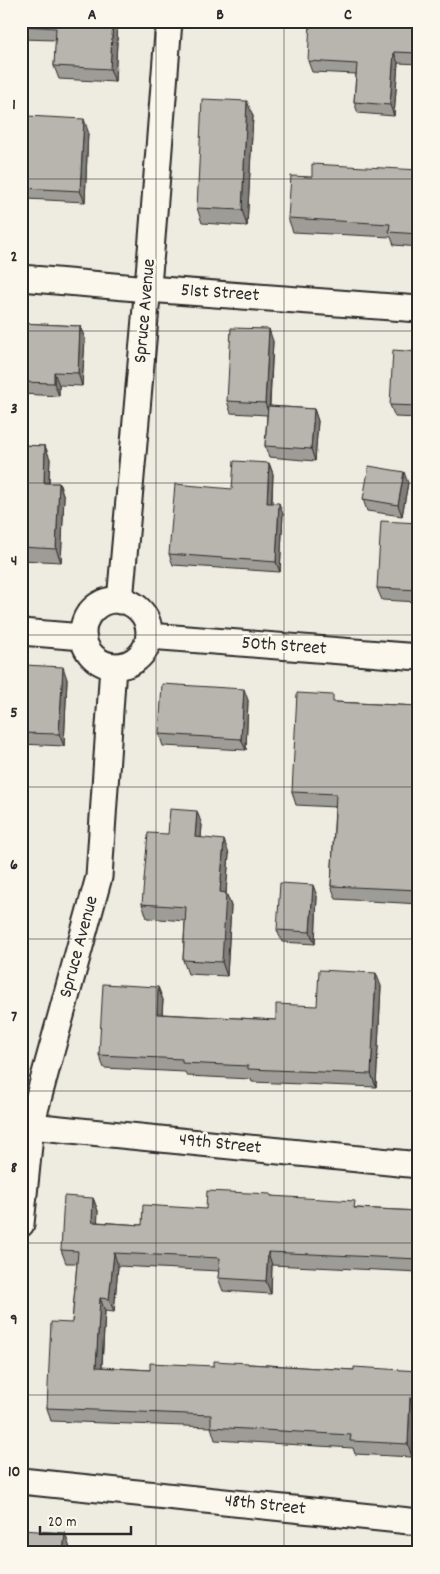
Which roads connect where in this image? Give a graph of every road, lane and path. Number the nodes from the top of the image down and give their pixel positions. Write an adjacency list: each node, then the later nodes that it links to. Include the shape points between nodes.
1 (169, 21): 3 (street, Spruce Avenue)
2 (21, 278): 3 (street, 51st Street)
3 (148, 289): 4 (street, 51st Street); 5 (street, Spruce Avenue)
4 (419, 309)
5 (120, 601): 7 (street, via 138,609 148,626); 8 (street, via 110,601 92,609 83,627)
6 (21, 632): 8 (street)
7 (149, 636): 9 (street, 50th Street); 10 (street, via 144,651 133,662)
8 (83, 637): 10 (street, via 92,657)
9 (419, 657)
10 (113, 666): 11 (street, Spruce Avenue, via 98,877)
11 (26, 1125): 12 (street, 49th Street); 13 (street, Spruce Avenue)
12 (419, 1165)
13 (21, 1224)
14 (21, 1481): 15 (street, 48th Street)
15 (419, 1522)

